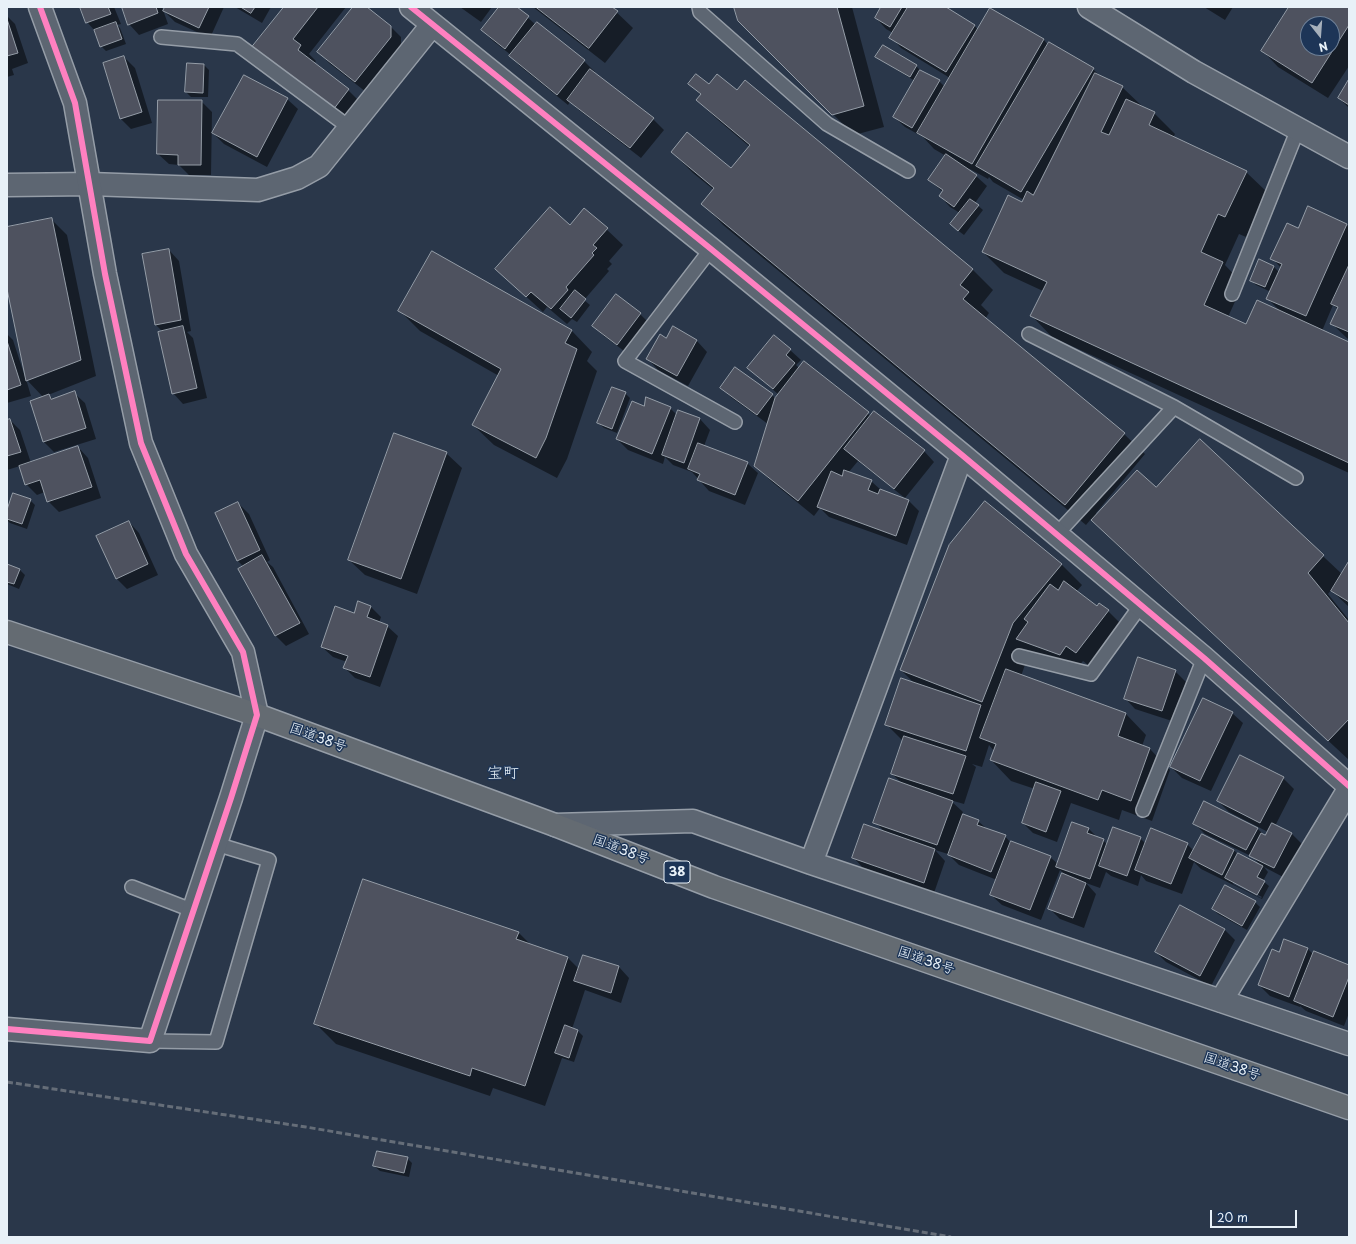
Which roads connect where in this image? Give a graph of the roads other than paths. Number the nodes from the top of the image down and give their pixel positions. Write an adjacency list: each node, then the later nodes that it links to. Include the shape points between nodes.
1 (40, 7): 12 (street, via 75,104)
2 (411, 7): 5 (street)
3 (699, 7): 10 (lane, via 700,12 827,124)
4 (1088, 7): 8 (street, via 1194,72)
5 (432, 25): 7 (street); 13 (street)
6 (161, 37): 7 (lane, via 236,44)
7 (350, 128): 12 (street, via 320,166 297,178 258,190)
8 (1298, 129): 9 (street); 14 (lane)
9 (1349, 157)
10 (908, 171)
11 (7, 184): 12 (street)
12 (90, 184): 25 (street, via 105,274 141,443 186,554 243,652)
13 (711, 250): 17 (lane, via 625,361); 18 (street)
14 (1232, 294)
15 (1029, 334): 16 (lane)
16 (1174, 407): 19 (lane); 20 (lane)
17 (735, 422)
18 (962, 455): 20 (street); 31 (street)
19 (1296, 478)
20 (1057, 534): 21 (street)
21 (1141, 605): 23 (lane, via 1091,674); 24 (street)
22 (7, 632): 25 (highway, 国道38号 / 38)
23 (1019, 656)
24 (1204, 658): 26 (street); 28 (lane)
25 (257, 715): 29 (highway, 国道38号 / 38); 30 (street)
26 (1349, 786)
27 (1349, 789): 34 (street)
28 (1143, 810)
29 (556, 825): 31 (street, via 693,821); 38 (highway, 国道38号 / 38, via 714,886)
30 (216, 844): 33 (street); 36 (lane, via 269,860 216,1042)
31 (811, 863): 34 (street)
32 (132, 887): 33 (lane)
33 (194, 910): 36 (street)
34 (1222, 1001): 37 (street)
35 (7, 1029): 36 (street)
36 (150, 1041)
37 (1349, 1044)
38 (1349, 1108)

